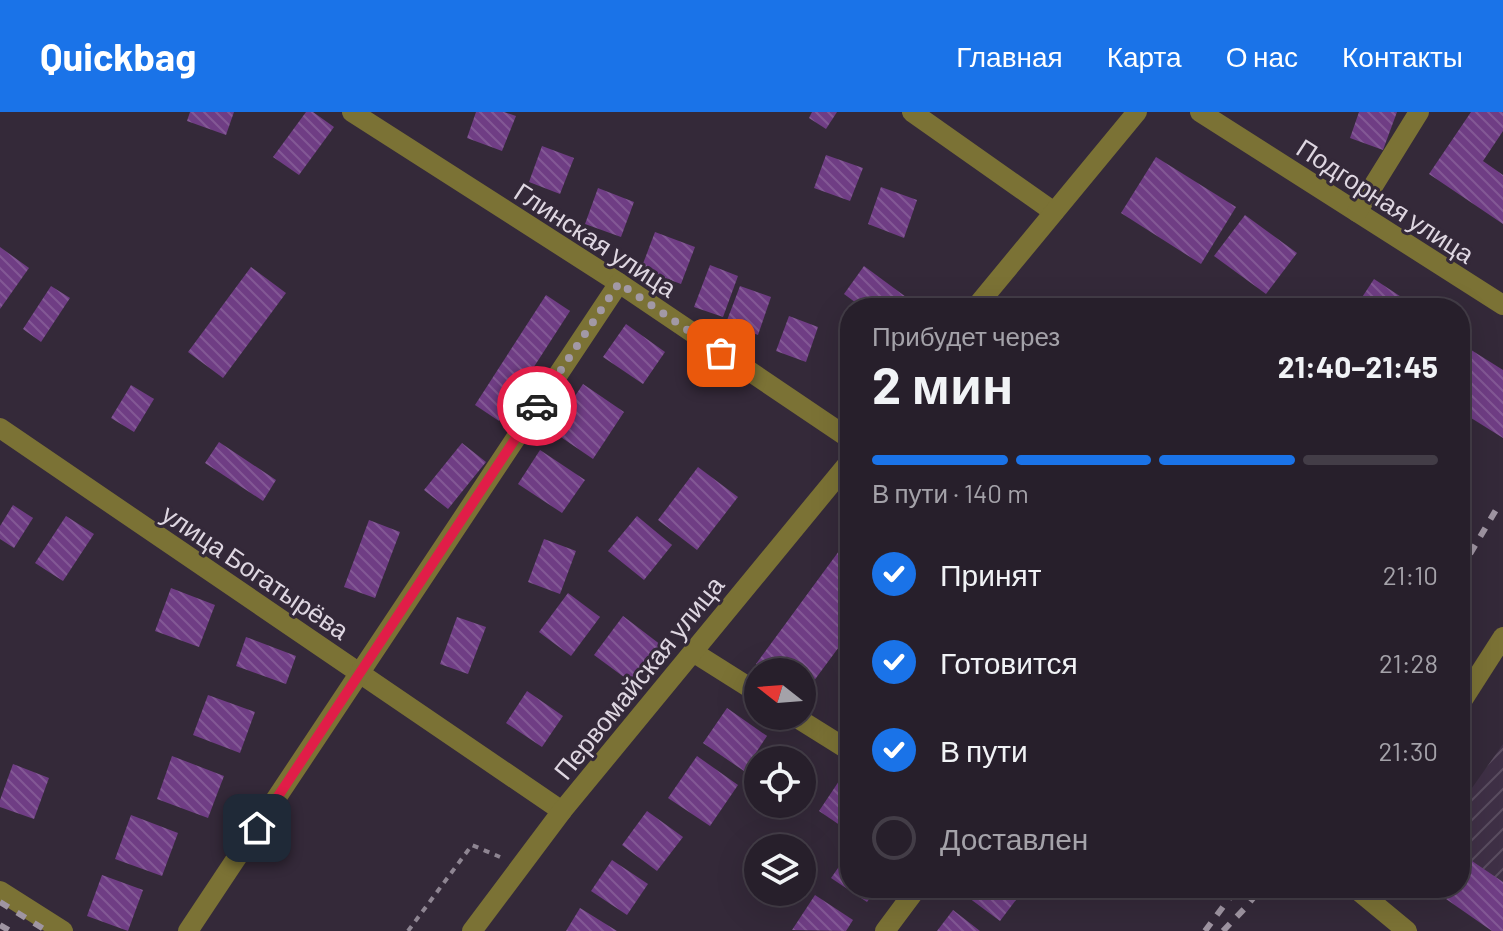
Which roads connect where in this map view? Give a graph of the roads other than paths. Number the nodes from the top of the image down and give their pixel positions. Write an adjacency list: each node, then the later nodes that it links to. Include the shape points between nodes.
1 (352, 112): 8 (street, Глинская улица)
2 (912, 112): 6 (street)
3 (1137, 112): 6 (street)
4 (1200, 112): 7 (street, Подгорная улица)
5 (1419, 112): 7 (street)
6 (1054, 212): 9 (street)
7 (1357, 212): 10 (street, Подгорная улица)
8 (619, 283): 12 (street, Глинская улица); 16 (street)
9 (983, 298)
10 (1503, 305)
11 (0, 428): 16 (street, улица Богатырёва)
12 (840, 432)
13 (840, 473): 15 (street, Первомайская улица)
14 (1503, 637): 18 (street)
15 (693, 652): 17 (street); 21 (street, Первомайская улица)
16 (360, 673): 21 (street, улица Богатырёва); 26 (street)
17 (744, 684)
18 (1470, 688)
19 (816, 730): 20 (street)
20 (840, 745)
21 (562, 811): 27 (street, Первомайская улица)
22 (0, 891): 25 (street)
23 (910, 898): 28 (street)
24 (1367, 898): 29 (street)
25 (63, 931)
26 (188, 931)
27 (472, 931)
28 (885, 931)
29 (1407, 931)

